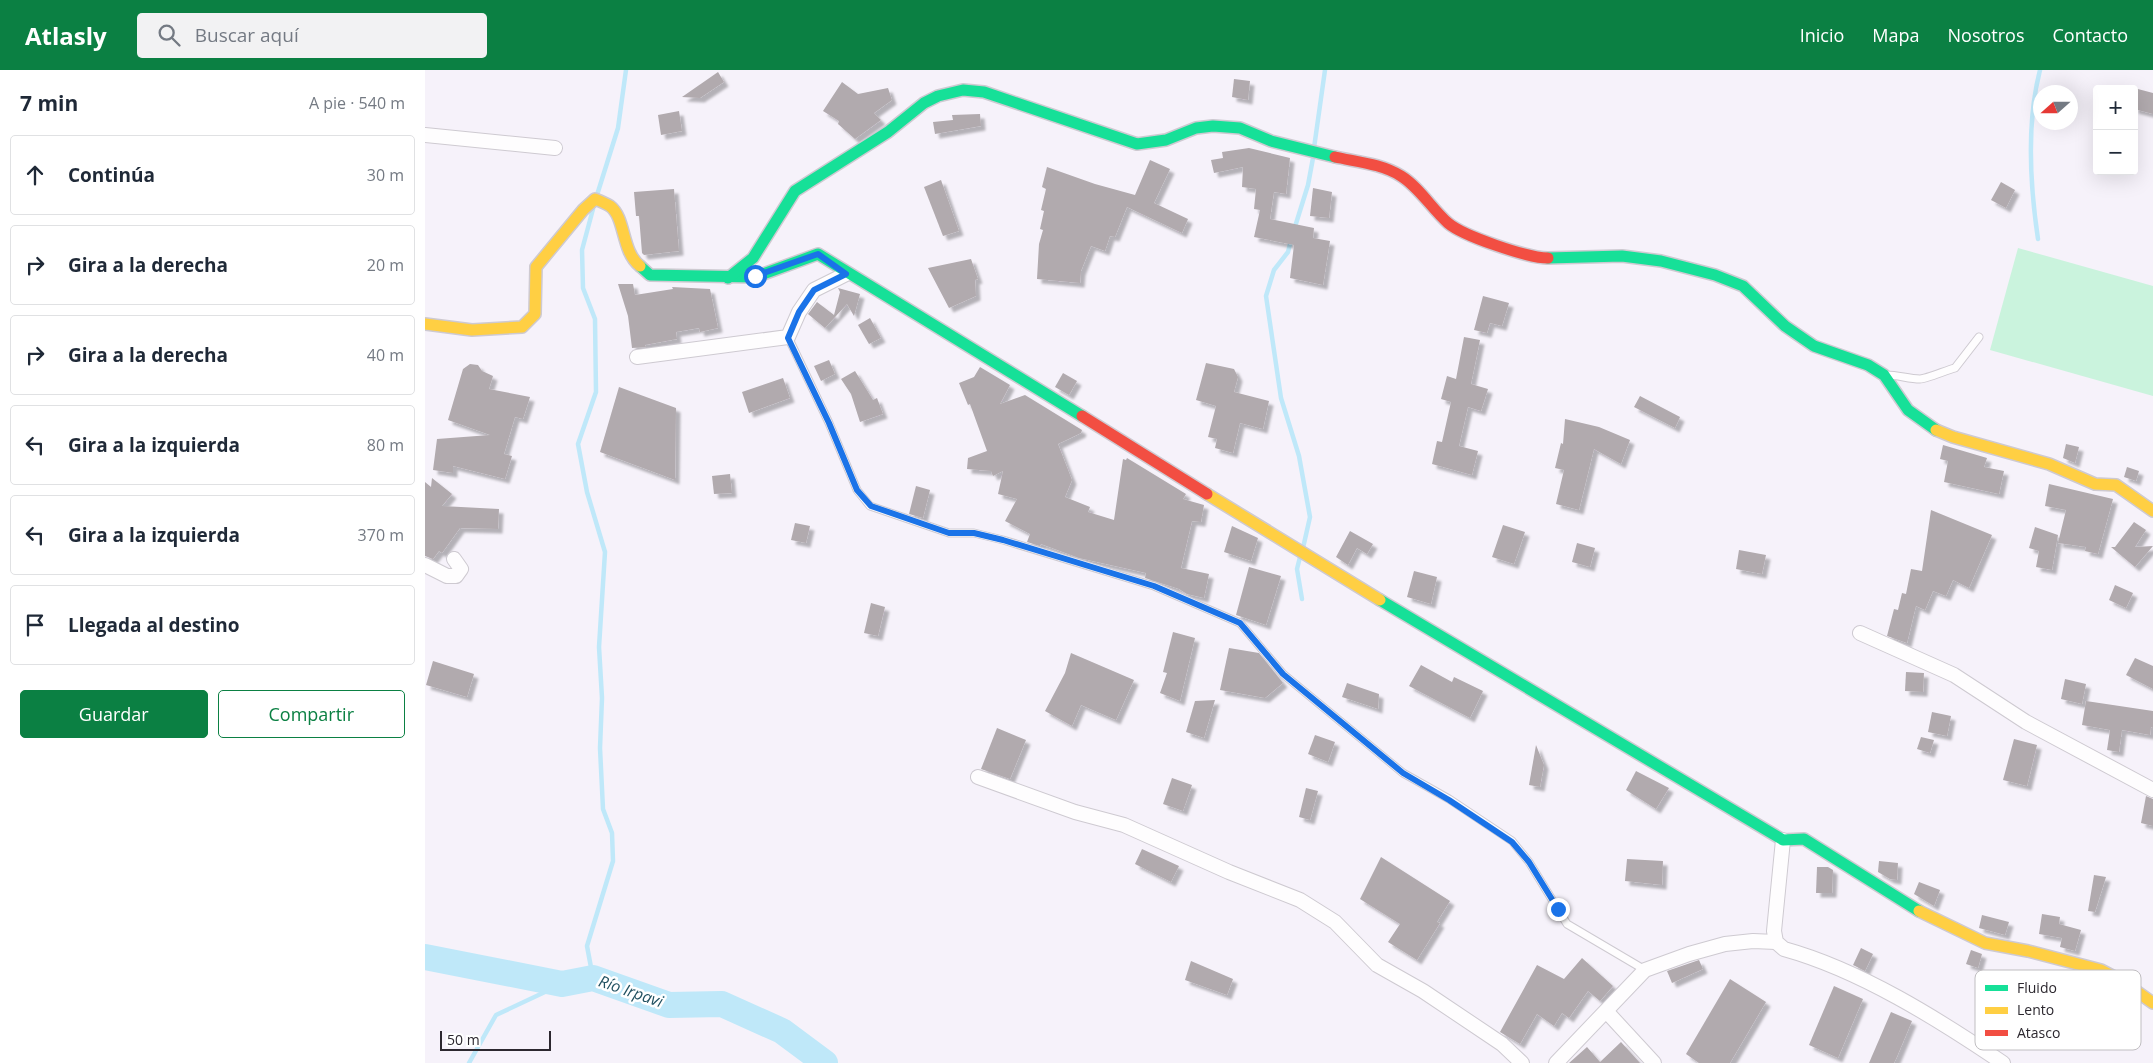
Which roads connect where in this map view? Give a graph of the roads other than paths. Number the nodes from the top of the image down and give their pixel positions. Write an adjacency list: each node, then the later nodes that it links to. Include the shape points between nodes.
1 (425, 135): 2 (street)
2 (555, 148)
3 (846, 274): 4 (street, via 818,254 755,276); 7 (street, via 814,290 799,312); 16 (street, via 866,282 1442,639)
4 (728, 278): 5 (street, via 650,276 631,260 615,212 595,200 536,267 535,314 522,327 472,330); 9 (street, via 753,258 795,191 888,132 924,103 963,90 983,92 1137,144 1166,140 1196,128 1240,128 1302,150 1382,167 1403,178 1449,224 1483,240 1536,258 1622,256 1661,261 1715,275 1743,286 1785,326 1814,346 1868,365)
5 (425, 324)
6 (1979, 337): 9 (lane, via 1955,368 1921,380)
7 (788, 338): 8 (street); 18 (lane, via 857,490 871,506 949,533 974,533 1003,540 1154,586 1240,623 1283,674 1403,773 1512,842 1529,862 1567,924)
8 (637, 357)
9 (1884, 375): 10 (street, via 1908,410 1931,428 2049,464 2095,484 2116,485)
10 (2153, 511)
11 (454, 559): 12 (street, via 461,569 456,576 447,576)
12 (425, 565)
13 (1860, 634): 15 (street, via 1954,675 2026,722)
14 (978, 777): 25 (street, via 1075,812 1124,825 1300,900 1335,922 1377,965 1423,990 1502,1044)
15 (2153, 790)
16 (1783, 840): 17 (street, via 1774,931); 19 (street, via 1804,839 1932,919 1985,943)
17 (1776, 942): 18 (street, via 1725,944); 23 (street, via 1784,949 1855,977 1904,1002)
18 (1645, 970): 22 (street)
19 (2101, 970)
20 (2141, 995): 21 (street)
21 (2153, 1002)
22 (1607, 1012): 26 (street); 27 (street)
23 (1975, 1046)
24 (1982, 1050): 28 (street)
25 (1522, 1063)
26 (1556, 1063)
27 (1654, 1063)
28 (2003, 1063)

